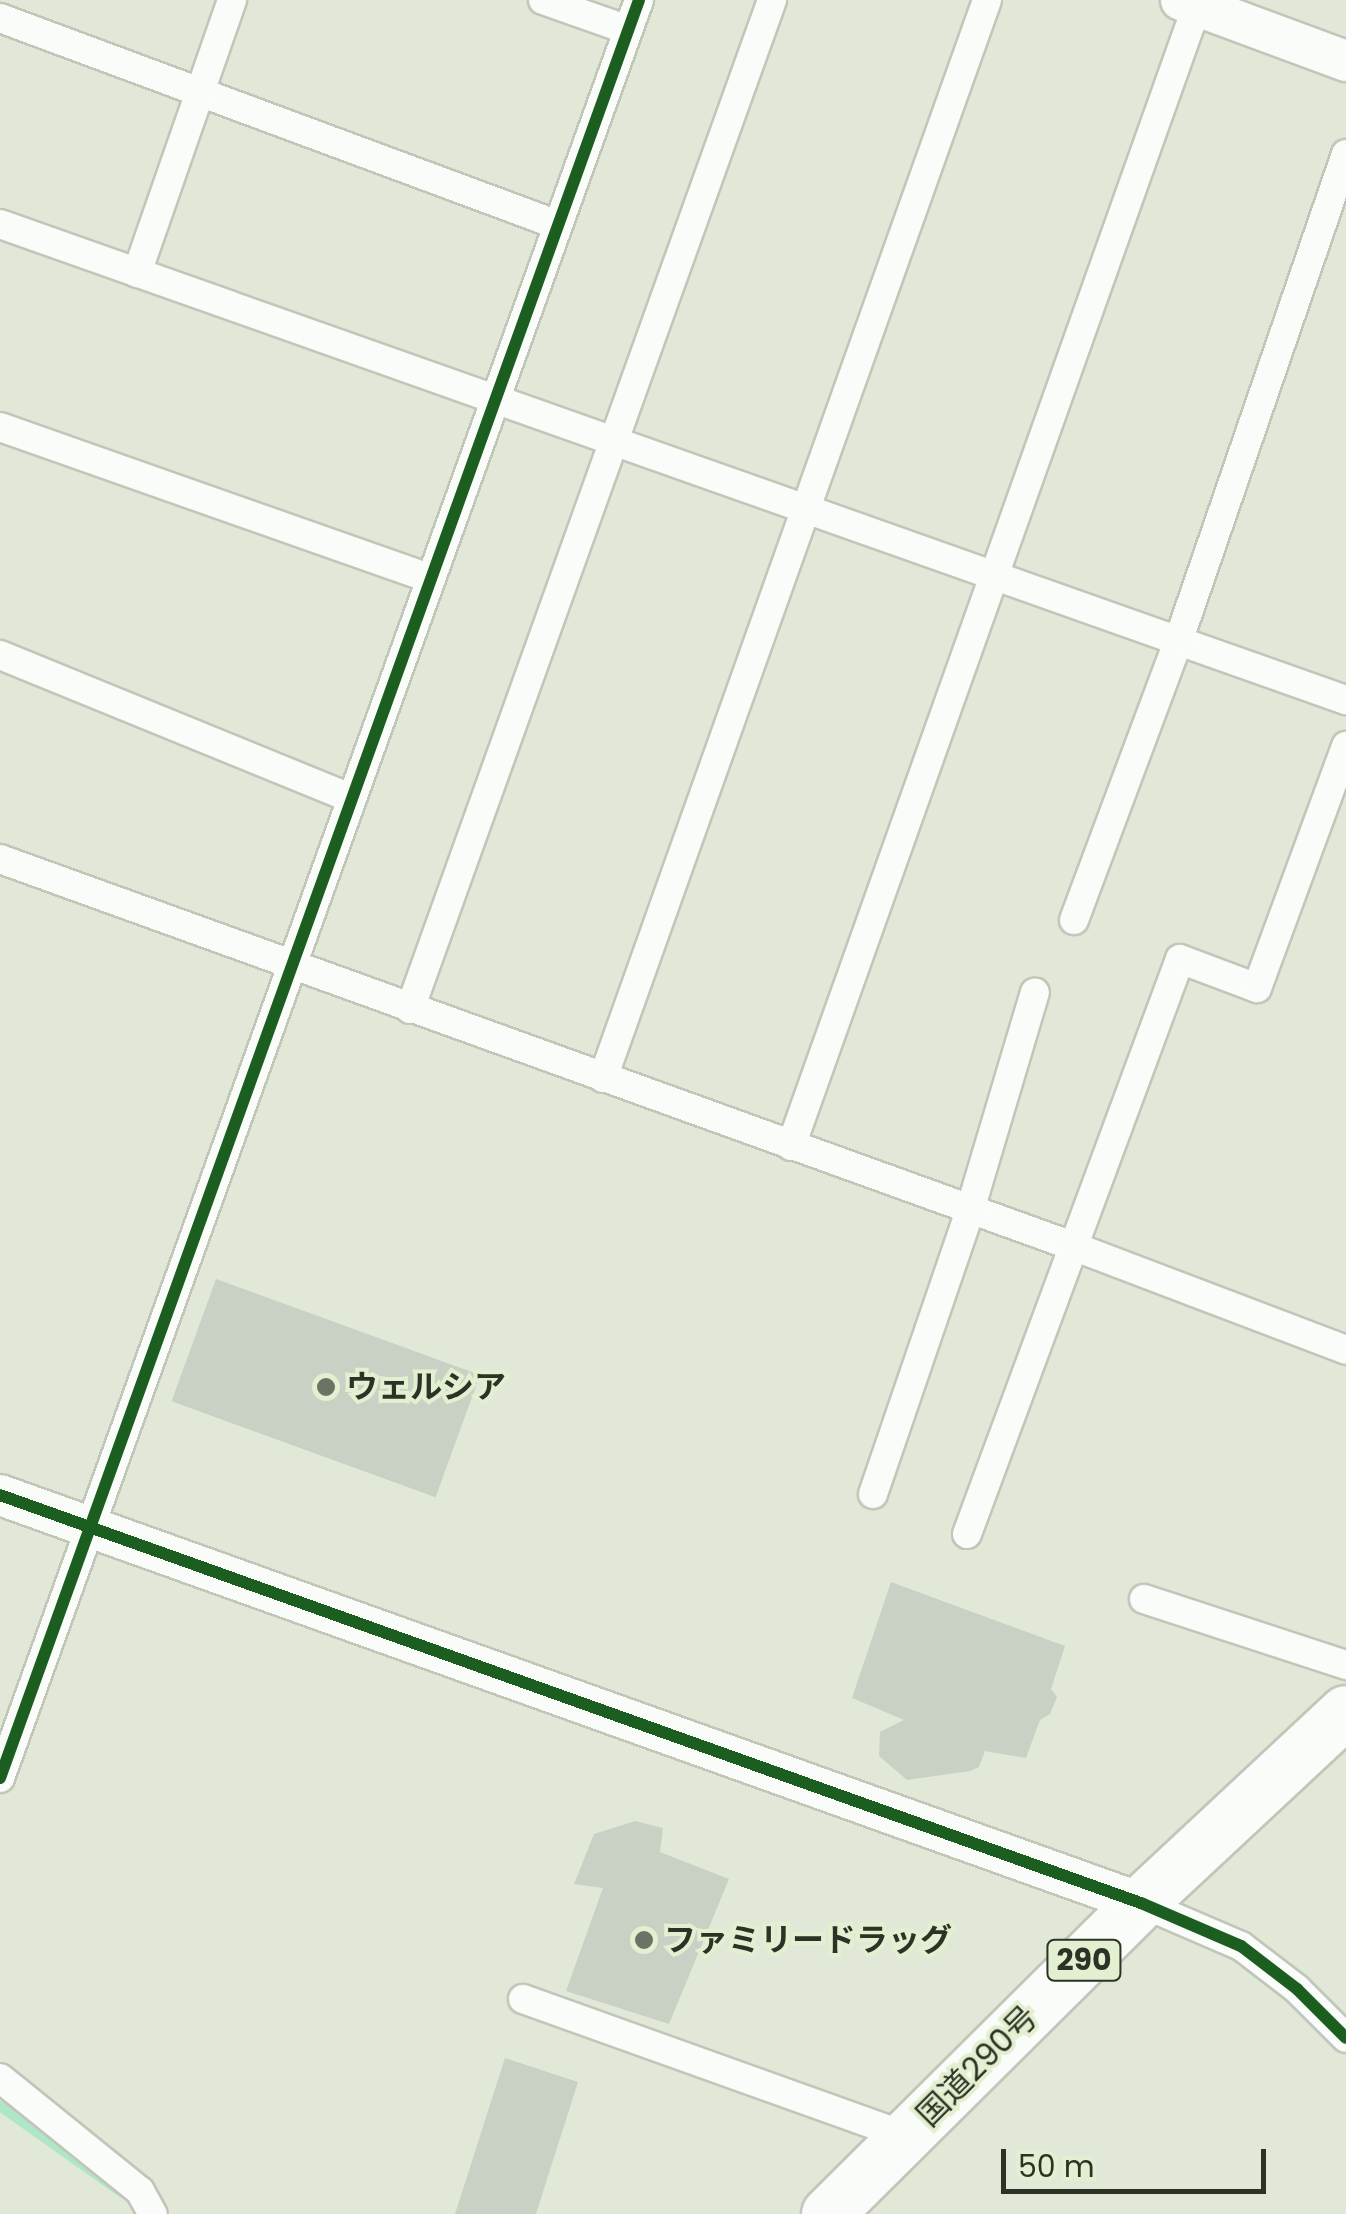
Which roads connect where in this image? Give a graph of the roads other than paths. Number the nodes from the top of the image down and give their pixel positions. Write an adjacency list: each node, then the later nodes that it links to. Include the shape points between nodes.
1 (232, 0): 10 (street)
2 (543, 0): 8 (street)
3 (639, 0): 8 (street)
4 (772, 0): 17 (street)
5 (987, 0): 18 (street)
6 (1192, 2): 9 (street); 19 (street)
7 (0, 18): 10 (street)
8 (628, 30): 13 (street)
9 (1346, 61)
10 (200, 91): 13 (street); 14 (street)
11 (1346, 154): 21 (street)
12 (0, 224): 14 (street)
13 (558, 226): 15 (street)
14 (137, 273): 15 (street)
15 (494, 402): 17 (street); 20 (street)
16 (0, 427): 20 (street)
17 (612, 444): 18 (street); 30 (street)
18 (803, 510): 19 (street); 31 (street)
19 (991, 576): 21 (street); 32 (street)
20 (431, 579): 25 (street)
21 (1178, 642): 23 (street); 27 (street)
22 (0, 655): 25 (street)
23 (1346, 700)
24 (1346, 746): 34 (street, via 1257,988 1180,959)
25 (352, 798): 28 (street)
26 (0, 859): 28 (street)
27 (1074, 920)
28 (291, 967): 30 (street); 38 (street)
29 (1035, 992): 33 (street)
30 (410, 1009): 31 (street)
31 (602, 1078): 32 (street)
32 (791, 1146): 33 (street)
33 (970, 1210): 34 (street); 36 (street)
34 (1070, 1246): 35 (street); 39 (street)
35 (1346, 1350)
36 (873, 1494)
37 (0, 1495): 38 (street)
38 (90, 1527): 43 (street); 44 (street)
39 (967, 1534)
40 (1144, 1599): 41 (street)
41 (1346, 1666)
42 (1346, 1712): 44 (highway, 国道290号 / 290)
43 (0, 1778)
44 (1141, 1903): 46 (street, via 1242,1946); 48 (highway, 国道290号 / 290)
45 (523, 1999): 48 (street)
46 (1346, 2038)
47 (0, 2078): 49 (street, via 140,2191)
48 (906, 2136): 50 (highway, 国道290号 / 290)
49 (153, 2214)
50 (828, 2214)

